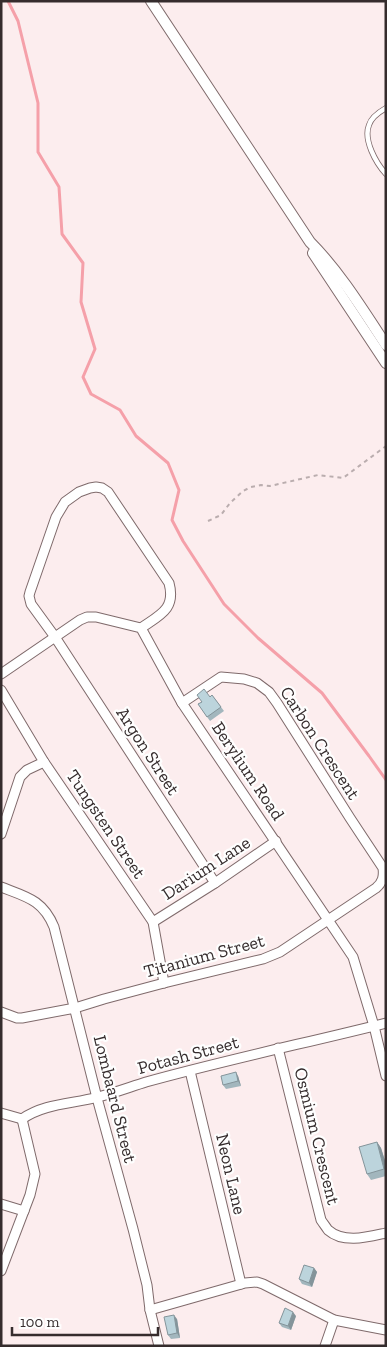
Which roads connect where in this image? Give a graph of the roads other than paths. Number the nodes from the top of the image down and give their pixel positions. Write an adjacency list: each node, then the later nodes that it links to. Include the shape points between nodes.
1 (151, 1): 4 (street)
2 (386, 108): 3 (lane, via 368,125 373,155)
3 (386, 174)
4 (310, 242): 5 (street); 6 (street, via 313,254)
5 (386, 344)
6 (386, 363)
7 (141, 628): 8 (street, via 87,617); 8 (street, Argon Street, via 162,614 170,602 169,583 108,492 96,487 72,497 60,509 29,596 31,604); 11 (street, Berylium Road)
8 (55, 638): 9 (street); 16 (street, Argon Street)
9 (1, 674)
10 (1, 690): 12 (street, Tungsten Street)
11 (182, 703): 14 (street, Berylium Road); 15 (street, Carbon Crescent, via 221,677 257,683 269,692)
12 (44, 762): 13 (street, via 20,777); 19 (street, Tungsten Street)
13 (1, 834)
14 (276, 841): 16 (street, Darium Lane); 18 (street, Berylium Road)
15 (383, 868): 18 (street, Titanium Street, via 379,885)
16 (214, 882): 19 (street, Darium Lane)
17 (1, 887): 21 (street, Lombaard Street, via 33,900 50,917)
18 (328, 919): 20 (street, Titanium Street, via 271,956); 24 (street, Berylium Road, via 353,958)
19 (153, 922): 20 (street, Tungsten Street)
20 (164, 983): 21 (street, Titanium Street)
21 (75, 1008): 22 (street, Titanium Street, via 22,1018); 28 (street, Lombaard Street)
22 (1, 1012)
23 (386, 1024): 24 (street, Potash Street)
24 (374, 1026): 25 (street, Potash Street); 27 (street, Berylium Road)
25 (278, 1048): 26 (street, Potash Street); 33 (street, Osmium Crescent, via 321,1220 328,1230 346,1237 362,1238)
26 (190, 1071): 28 (street, Potash Street); 35 (street, Neon Lane)
27 (386, 1076)
28 (96, 1098): 30 (street, Potash Street, via 51,1106); 36 (street, Lombaard Street, via 133,1229)
29 (1, 1113): 30 (street)
30 (22, 1119): 32 (street, via 35,1174)
31 (1, 1204): 32 (street)
32 (24, 1211): 34 (street)
33 (386, 1233)
34 (1, 1271)
35 (241, 1284): 36 (street); 37 (street, via 262,1284)
36 (150, 1310): 39 (street, Lombaard Street)
37 (334, 1320): 38 (street); 40 (street)
38 (386, 1330)
39 (159, 1346)
40 (325, 1346)

